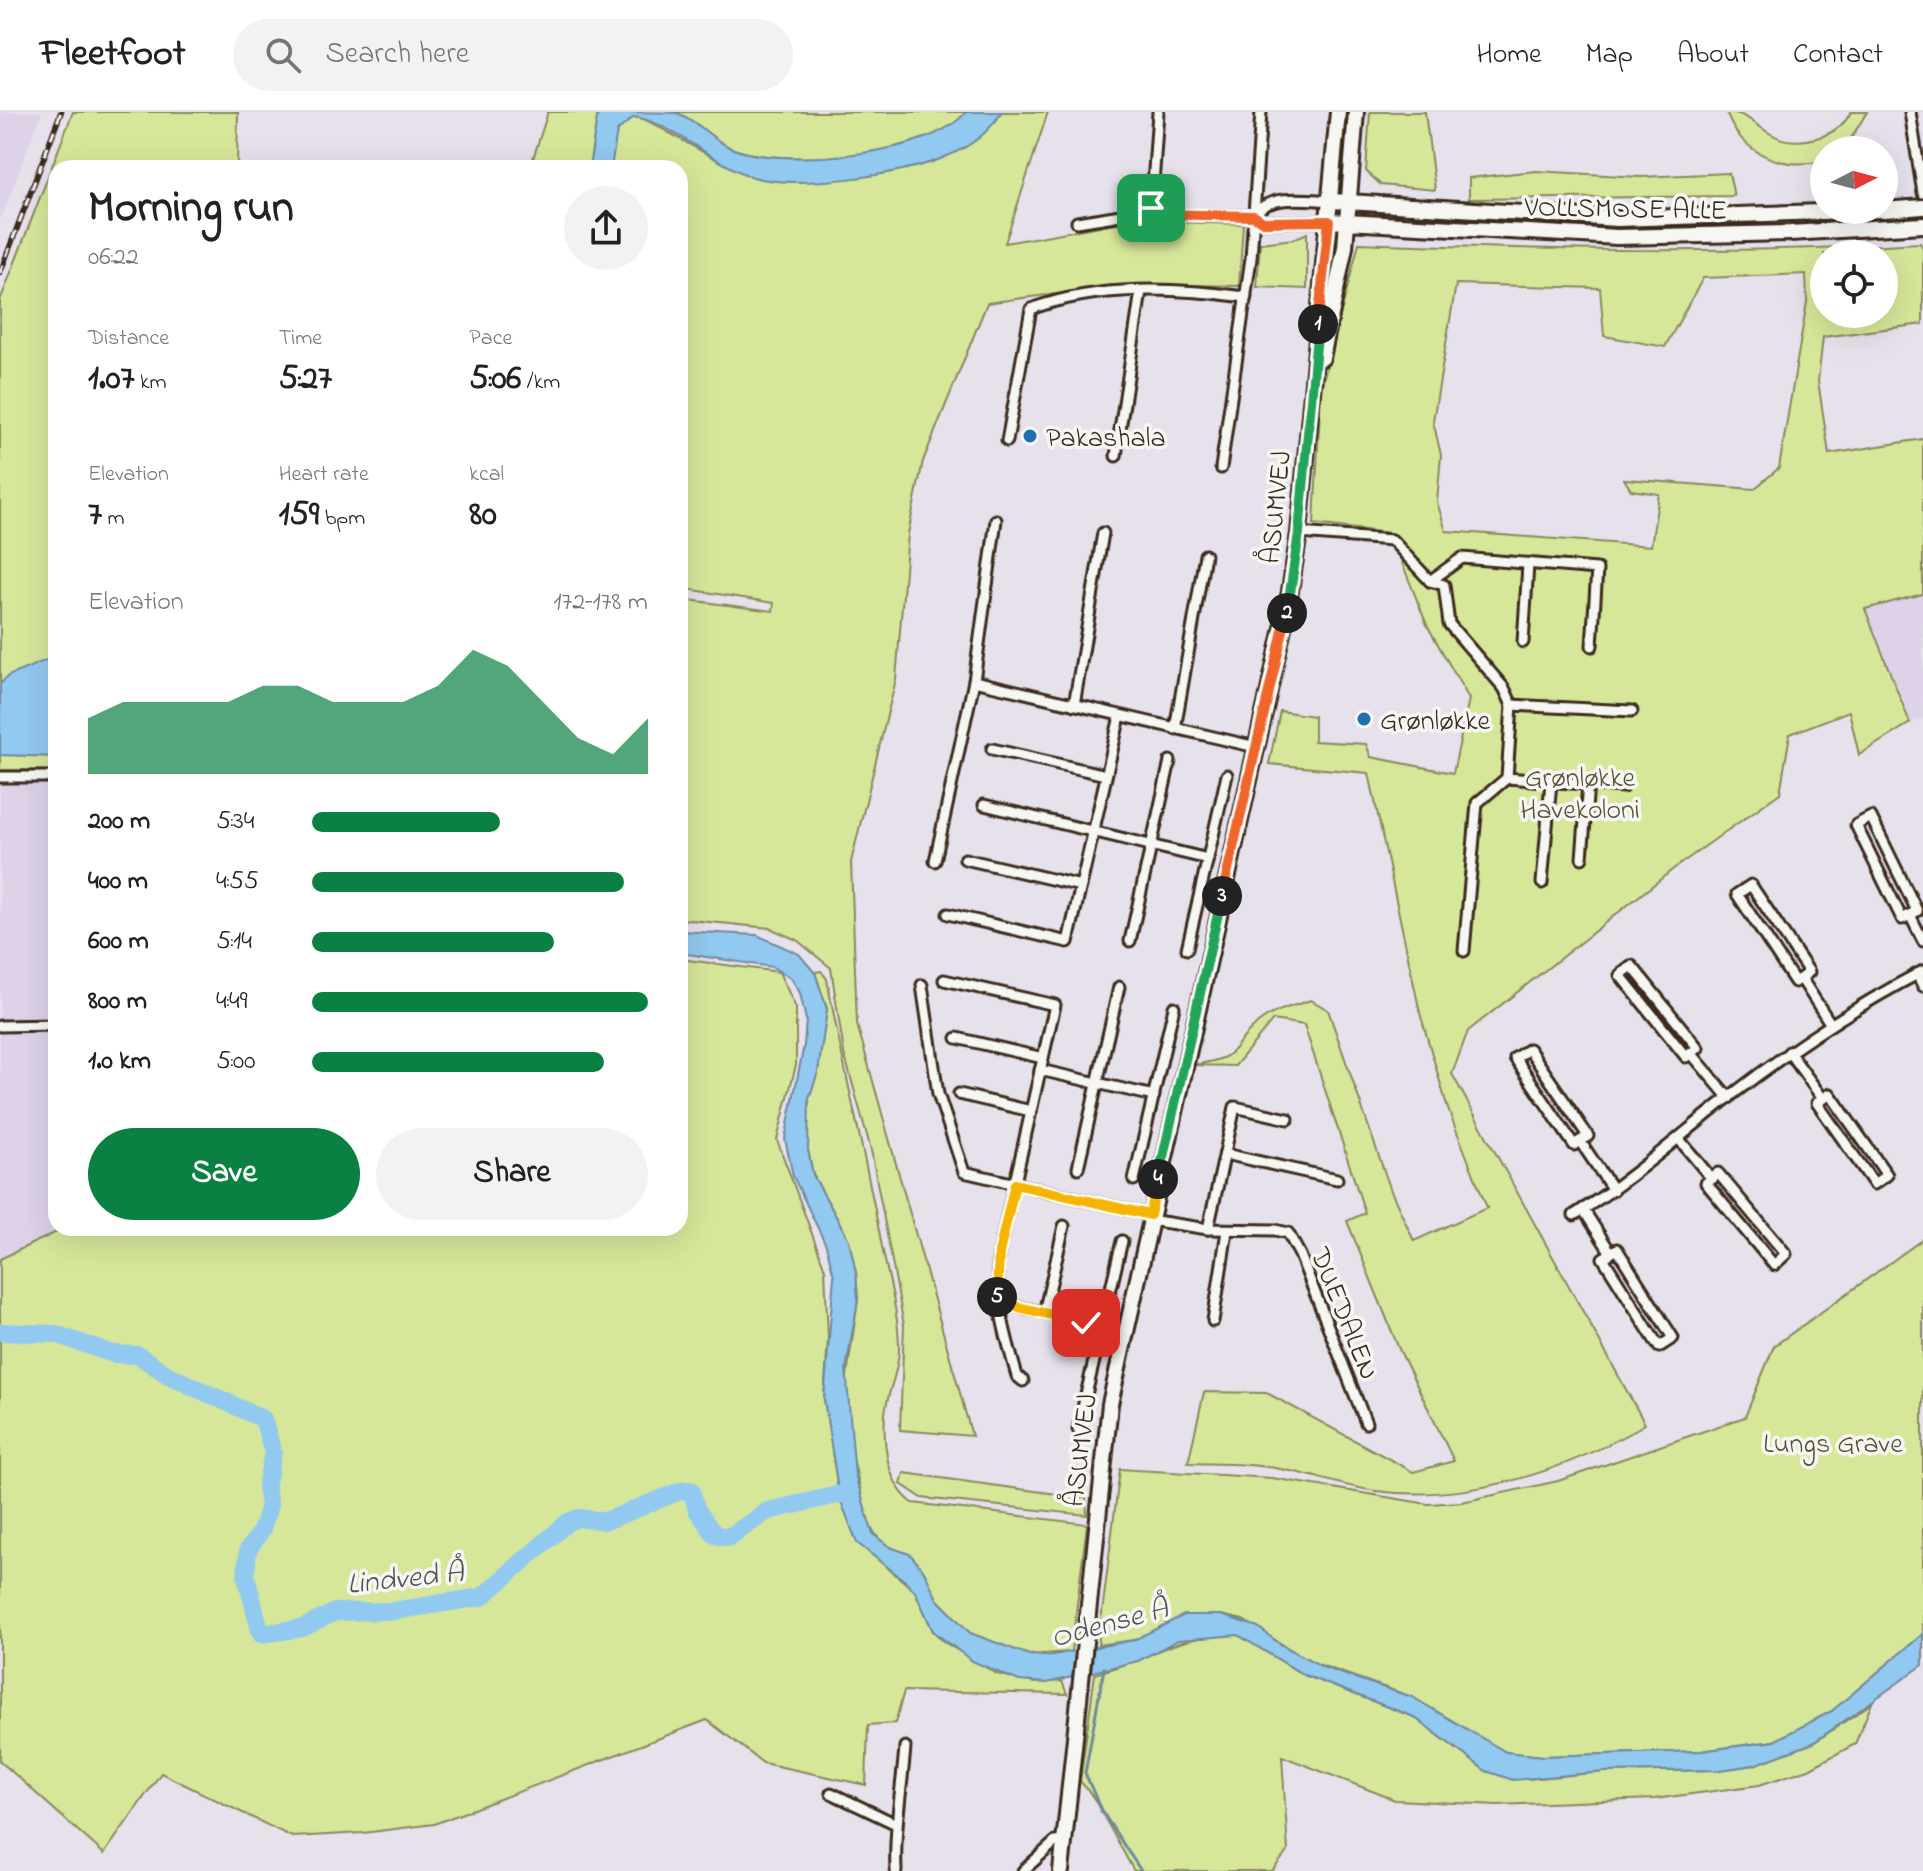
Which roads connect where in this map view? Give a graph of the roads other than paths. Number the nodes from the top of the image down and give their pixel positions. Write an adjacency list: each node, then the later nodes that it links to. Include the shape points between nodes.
1 (1158, 112): 12 (street)
2 (1261, 112): 13 (street, ÅSUMVEJ)
3 (1338, 112): 7 (street, ÅSUMVEJ)
4 (1356, 112): 8 (street, ÅSUMVEJ)
5 (1910, 112): 6 (street)
6 (1923, 193)
7 (1332, 201): 8 (street, VOLLSMOSE ALLE); 13 (street, via 1270,204); 14 (street, ÅSUMVEJ)
8 (1348, 203): 11 (street, VOLLSMOSE ALLE, via 1617,219); 16 (street, ÅSUMVEJ)
9 (1923, 207): 10 (street, VOLLSMOSE ALLE)
10 (1898, 209)
11 (1810, 212)
12 (1151, 214): 13 (street); 15 (street)
13 (1254, 216): 14 (street, via 1263,222); 19 (street, ÅSUMVEJ)
14 (1329, 221): 16 (street, VOLLSMOSE ALLE); 20 (street, ÅSUMVEJ)
15 (1077, 222)
16 (1347, 222): 17 (street, VOLLSMOSE ALLE, via 1617,237); 20 (street, ÅSUMVEJ)
17 (1923, 225)
18 (1141, 291): 19 (street); 21 (street, via 1031,309); 22 (street)
19 (1246, 297): 23 (street, ÅSUMVEJ)
20 (1310, 413): 26 (street, ÅSUMVEJ)
21 (1007, 441)
22 (1116, 456)
23 (1221, 468)
24 (996, 520): 32 (street)
25 (1103, 533): 33 (street)
26 (1299, 533): 29 (street, via 1392,540); 38 (street, ÅSUMVEJ, via 1283,636)
27 (1205, 555): 37 (street)
28 (1528, 565): 29 (street, via 1462,558); 30 (street); 31 (street, via 1597,569)
29 (1430, 581): 34 (street, via 1444,585 1449,624 1504,688)
30 (1523, 642)
31 (1592, 646)
32 (974, 681): 33 (street); 55 (street)
33 (1074, 705): 36 (street)
34 (1512, 705): 35 (street); 45 (street)
35 (1632, 711)
36 (1120, 716): 37 (street); 41 (street)
37 (1175, 729): 38 (street)
38 (1256, 747): 95 (street, ÅSUMVEJ)
39 (992, 749): 41 (street)
40 (1170, 761): 51 (street)
41 (1106, 775): 50 (street)
42 (1227, 775): 54 (street)
43 (0, 777): 44 (street)
44 (48, 777)
45 (1507, 778): 46 (street); 63 (street, via 1477,803)
46 (1551, 782): 47 (street); 56 (street)
47 (1588, 784): 48 (street); 52 (street)
48 (1623, 787)
49 (984, 805): 50 (street)
50 (1094, 832): 51 (street); 57 (street)
51 (1151, 845): 54 (street); 60 (street)
52 (1582, 858)
53 (965, 859): 57 (street)
54 (1208, 859): 62 (street)
55 (935, 861)
56 (1542, 883)
57 (1081, 886): 58 (street, via 1068,942)
58 (948, 914)
59 (1910, 915): 59 (street, via 1917,911 1871,817 1856,825 1902,919); 61 (street)
60 (1130, 941)
61 (1923, 941)
62 (1187, 949)
63 (1464, 951)
64 (1920, 973): 68 (street); 71 (street)
65 (1801, 978): 65 (street, via 1809,972 1751,885 1737,894 1795,982); 71 (street)
66 (944, 980): 77 (street, via 1055,1005)
67 (922, 985): 93 (street, via 938,1094 961,1169)
68 (1923, 986)
69 (1119, 987): 79 (street)
70 (1174, 1007): 81 (street)
71 (1830, 1023): 75 (street)
72 (48, 1025): 73 (street)
73 (0, 1026)
74 (957, 1038): 77 (street)
75 (1789, 1052): 82 (street); 83 (street)
76 (1691, 1053): 76 (street, via 1698,1048 1632,966 1620,975 1686,1057); 82 (street)
77 (1043, 1058): 78 (street)
78 (1040, 1070): 79 (street); 84 (street)
79 (1097, 1083): 81 (street); 89 (street)
80 (959, 1094): 84 (street)
81 (1154, 1096): 92 (street)
82 (1729, 1098): 86 (street)
83 (1823, 1099): 83 (street, via 1817,1103 1874,1184 1887,1175 1830,1094)
84 (1031, 1111): 93 (street)
85 (1288, 1119): 88 (street, via 1235,1107)
86 (1679, 1139): 91 (street); 94 (street)
87 (1580, 1141): 87 (street, via 1588,1136 1529,1049 1515,1058 1574,1145); 94 (street)
88 (1225, 1154): 90 (street); 97 (street)
89 (1078, 1168)
90 (1337, 1179)
91 (1712, 1179): 91 (street, via 1706,1183 1774,1265 1786,1254 1718,1173)
92 (1134, 1180)
93 (1015, 1184): 95 (street); 101 (street, via 999,1253)
94 (1613, 1190): 100 (street, via 1579,1212)
95 (1149, 1218): 97 (street, DUEDALEN); 111 (street, ÅSUMVEJ, via 1110,1404)
96 (1064, 1226): 102 (street)
97 (1208, 1229): 98 (street, DUEDALEN)
98 (1227, 1231): 103 (street); 106 (street, DUEDALEN, via 1275,1230 1292,1239)
99 (1122, 1241): 104 (street, ÅSUMVEJ)
100 (1611, 1253): 100 (street, via 1603,1258 1659,1347 1673,1338 1617,1249)
101 (997, 1302): 102 (street); 105 (street, via 1017,1376)
102 (1044, 1313): 104 (street)
103 (1213, 1321)
104 (1102, 1326): 107 (street, ÅSUMVEJ)
105 (1023, 1381)
106 (1366, 1423)
107 (1078, 1429)
108 (905, 1747): 110 (street, via 900,1811)
109 (831, 1793): 110 (street)
110 (894, 1823): 112 (street)
111 (1064, 1841): 113 (street, via 1055,1842); 114 (street, ÅSUMVEJ)
112 (896, 1871)
113 (1023, 1871)
114 (1061, 1871)

